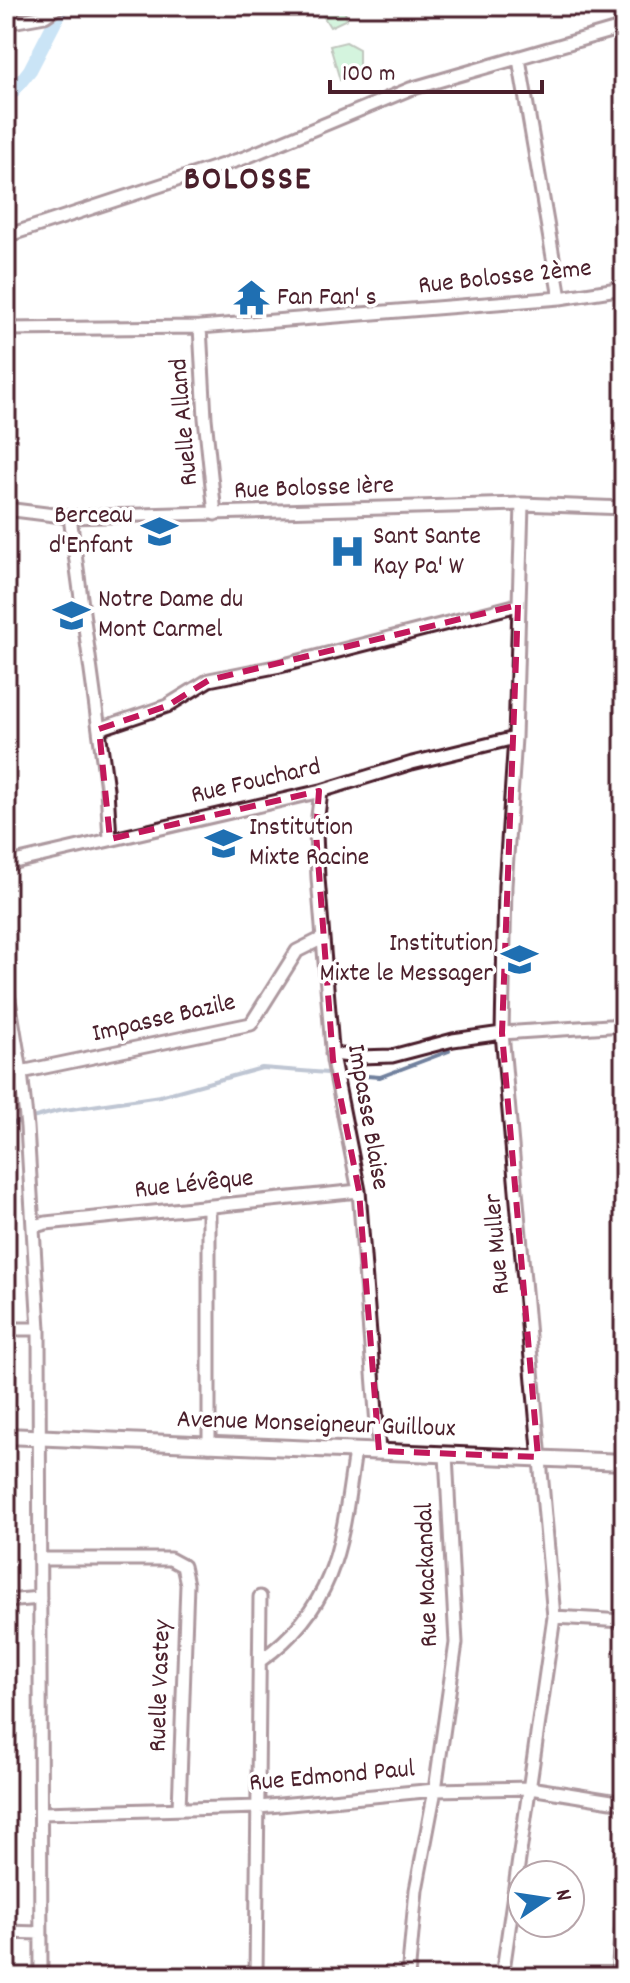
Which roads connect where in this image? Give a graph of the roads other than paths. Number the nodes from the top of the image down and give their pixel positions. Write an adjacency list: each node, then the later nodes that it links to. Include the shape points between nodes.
1 (58, 7): 2 (street, via 45,16)
2 (6, 23)
3 (624, 27): 4 (street)
4 (519, 59): 5 (street, via 410,89 244,158); 7 (street)
5 (6, 236)
6 (624, 288): 7 (street, Rue Bolosse 2ème)
7 (560, 298): 8 (street, Rue Bolosse 2ème)
8 (200, 327): 9 (street, Rue Bolosse 2ème); 13 (street, Ruelle Alland)
9 (6, 329)
10 (522, 504): 11 (street, Rue Bolosse 1ère); 13 (street, Rue Bolosse 1ère); 15 (street, Rue Muller)
11 (624, 508)
12 (6, 509): 14 (street, Rue Bolosse 1ère)
13 (215, 514): 14 (street, Rue Bolosse 1ère)
14 (70, 517): 16 (street)
15 (518, 605): 16 (street, via 209,680 167,706); 17 (street, Rue Muller)
16 (99, 729): 19 (street)
17 (515, 738): 18 (street, Rue Fouchard); 24 (street, Rue Muller)
18 (321, 791): 19 (street, Rue Fouchard); 21 (street, Impasse Blaise, via 316,833)
19 (110, 839): 20 (street, Rue Fouchard)
20 (6, 864)
21 (323, 938): 25 (street, Impasse Blaise); 26 (street, Impasse Bazile, via 297,951 251,1024)
22 (6, 982): 26 (street)
23 (624, 1025): 24 (street)
24 (502, 1033): 25 (street, via 392,1056); 38 (street, Rue Muller)
25 (332, 1054): 27 (street, Impasse Blaise)
26 (21, 1072): 29 (street)
27 (359, 1191): 28 (street, Rue Lévêque); 36 (street, Impasse Blaise)
28 (209, 1206): 29 (street, Rue Lévêque); 34 (street)
29 (35, 1226): 31 (street)
30 (6, 1329): 31 (street)
31 (39, 1329): 33 (street)
32 (6, 1436): 33 (street, Avenue Monseigneur Guilloux)
33 (41, 1436): 34 (street, Avenue Monseigneur Guilloux); 40 (street)
34 (209, 1446): 35 (street, Avenue Monseigneur Guilloux)
35 (355, 1451): 36 (street, Avenue Monseigneur Guilloux); 46 (street, via 341,1545 322,1594 281,1646)
36 (379, 1451): 37 (street, Avenue Monseigneur Guilloux)
37 (446, 1455): 38 (street, Avenue Monseigneur Guilloux); 48 (street, Rue Mackandal, via 456,1643)
38 (538, 1457): 39 (street, Avenue Monseigneur Guilloux); 44 (street, Rue Muller)
39 (624, 1462)
40 (40, 1559): 42 (street); 51 (street, Ruelle Vastey, via 170,1559 183,1566 187,1584)
41 (260, 1597): 46 (street)
42 (40, 1598): 43 (street); 52 (street)
43 (6, 1601)
44 (554, 1617): 45 (street); 47 (street, Rue Muller)
45 (624, 1621)
46 (261, 1660): 50 (street)
47 (530, 1788): 48 (street, Rue Edmond Paul); 49 (street, Rue Edmond Paul); 59 (street, Rue Muller)
48 (435, 1790): 50 (street, Rue Edmond Paul); 58 (street, Rue Mackandal, via 416,1890)
49 (624, 1803)
50 (259, 1807): 51 (street, Rue Edmond Paul); 57 (street)
51 (179, 1809): 52 (street, Rue Edmond Paul)
52 (42, 1813): 55 (street)
53 (624, 1891): 60 (street)
54 (6, 1932): 55 (street)
55 (40, 1933): 56 (street)
56 (41, 1977)
57 (256, 1977)
58 (408, 1977)
59 (502, 1977)
60 (618, 1977)

